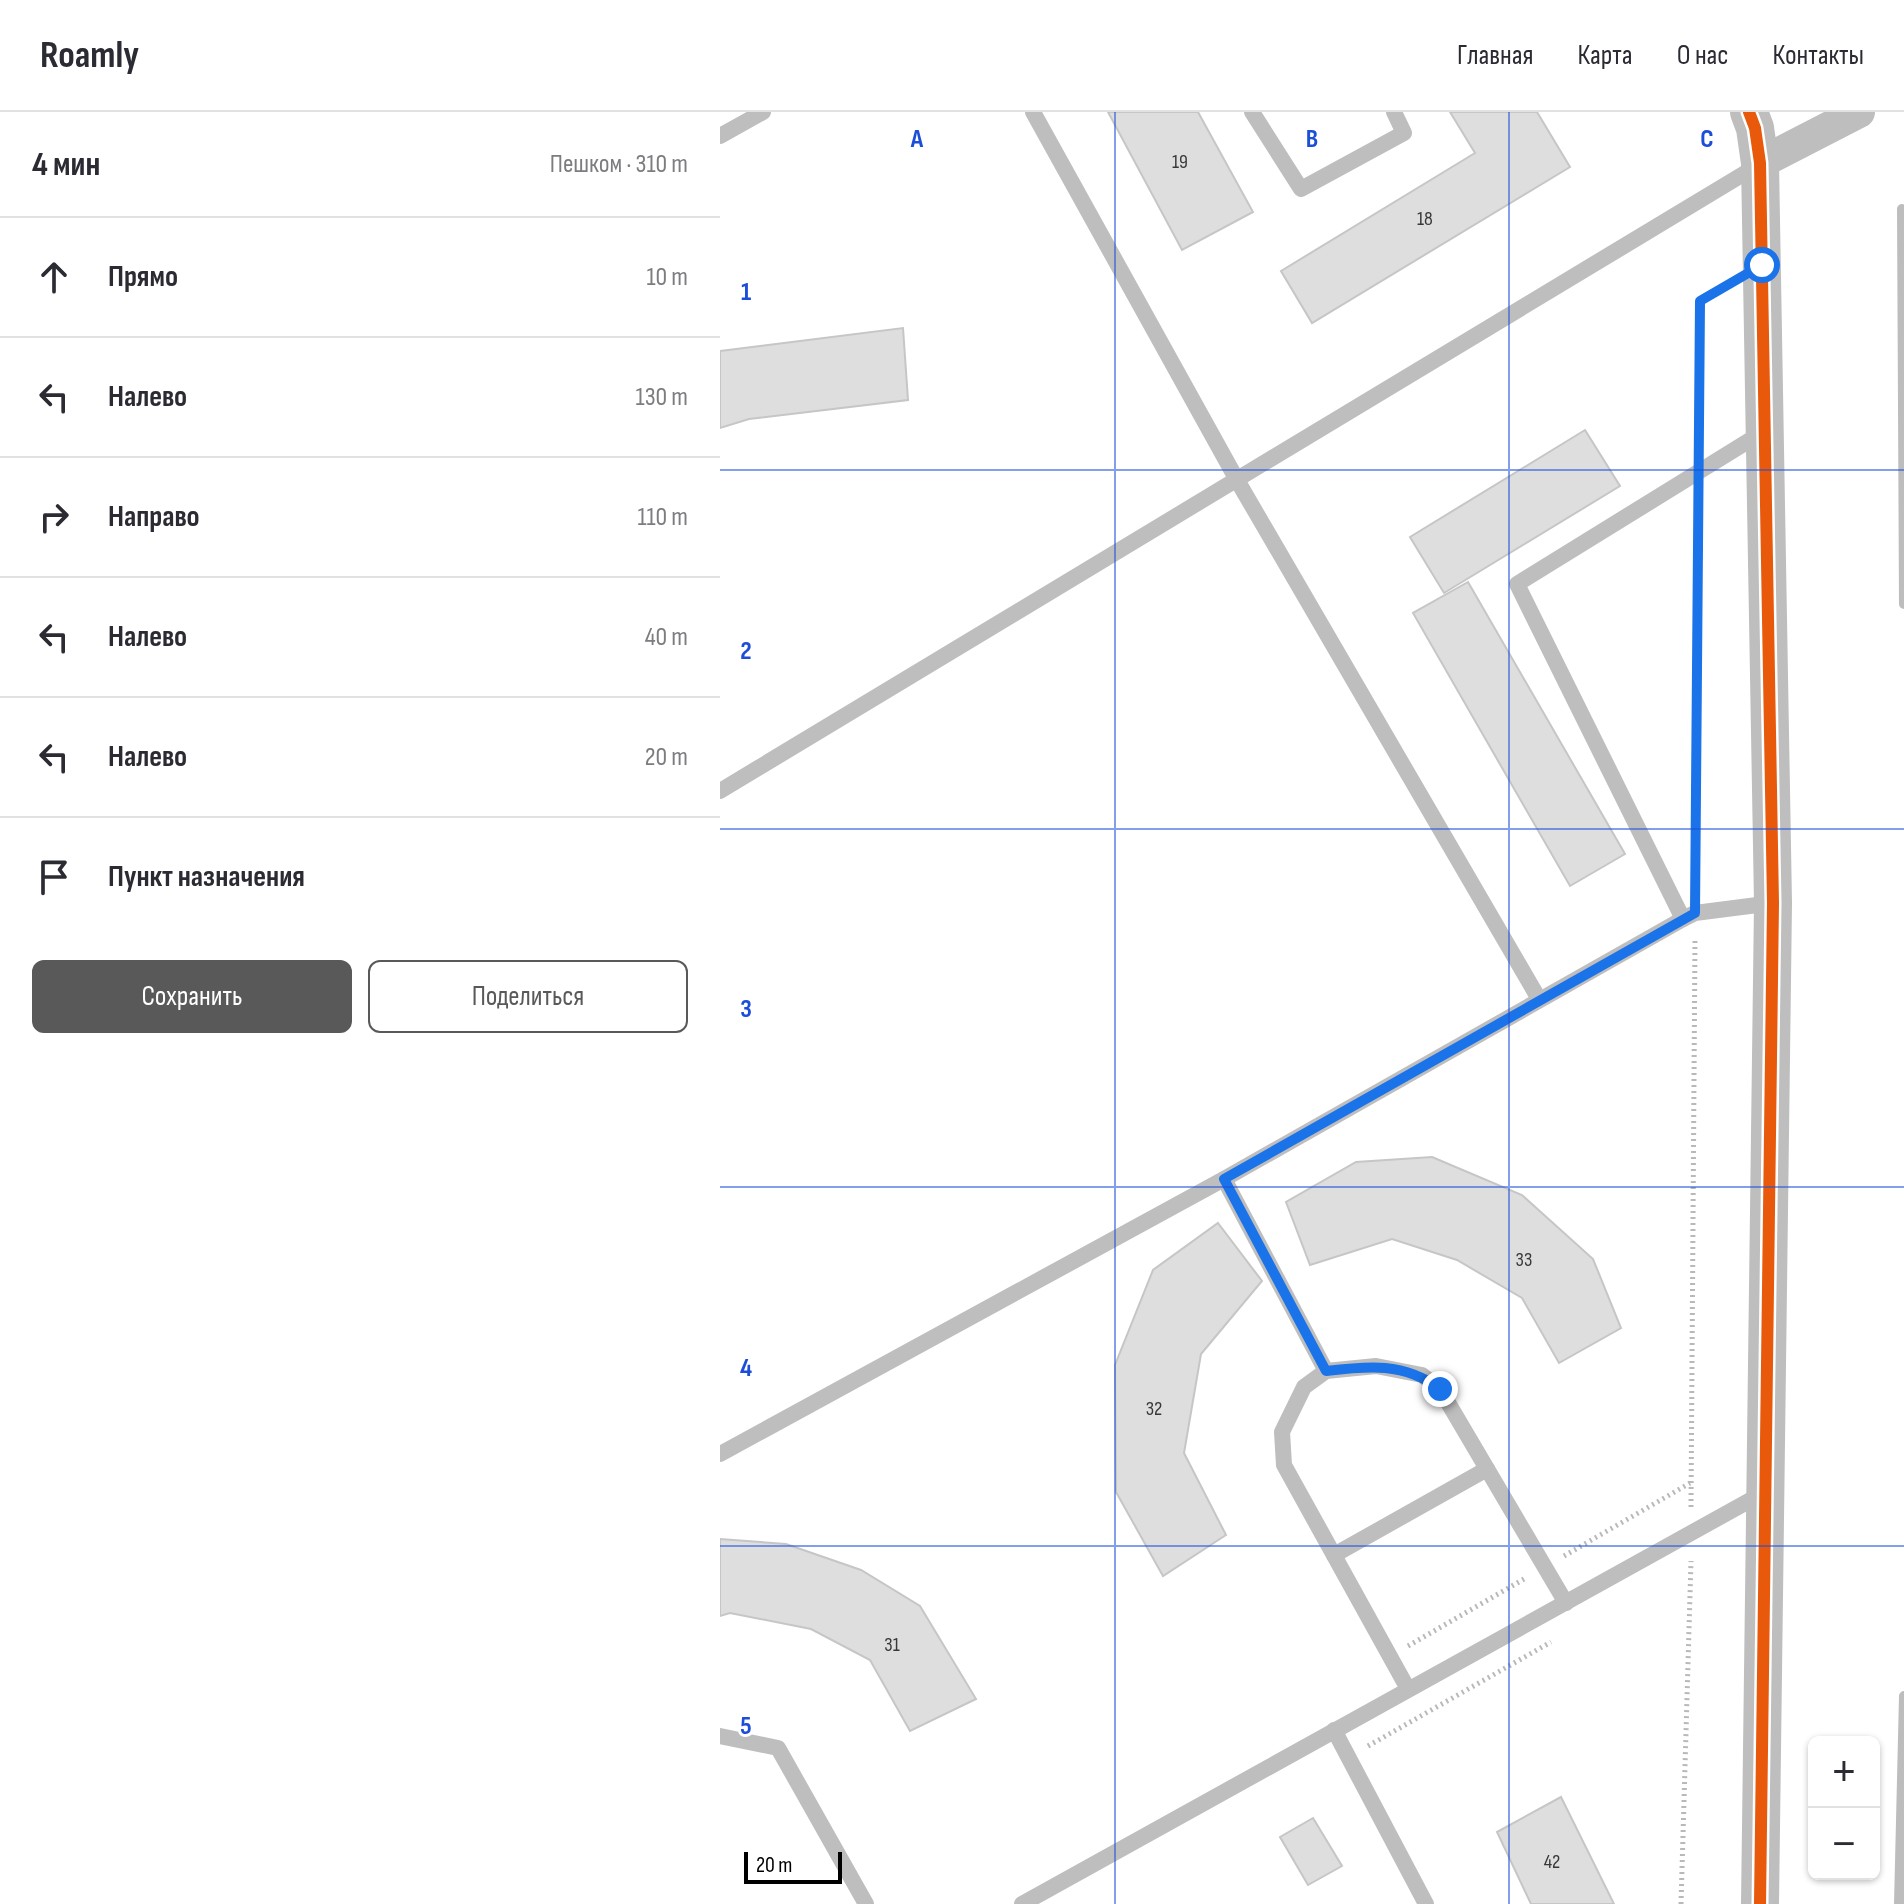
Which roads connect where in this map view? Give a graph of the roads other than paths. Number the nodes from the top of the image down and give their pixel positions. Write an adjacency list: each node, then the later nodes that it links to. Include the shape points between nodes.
1 (763, 112): 7 (lane)
2 (1033, 112): 10 (lane)
3 (1252, 112): 4 (lane, via 1301,189 1404,133)
4 (1394, 112)
5 (1749, 112): 8 (street)
6 (1859, 112): 8 (street)
7 (720, 136)
8 (1760, 163): 9 (street); 10 (lane)
9 (1765, 431): 12 (street); 13 (lane, via 1517,584)
10 (1237, 480): 11 (lane); 14 (lane)
11 (720, 791)
12 (1773, 903): 13 (lane); 19 (street)
13 (1689, 916): 14 (lane)
14 (1539, 999): 15 (lane)
15 (1224, 1179): 16 (lane); 17 (lane)
16 (1326, 1371): 18 (lane, via 1376,1366 1422,1375 1440,1389); 20 (lane, via 1304,1387 1282,1432 1284,1465)
17 (720, 1454)
18 (1487, 1469): 20 (lane); 21 (lane)
19 (1766, 1491): 21 (lane); 28 (street)
20 (1334, 1555): 22 (lane)
21 (1566, 1603): 22 (lane)
22 (1408, 1689): 23 (lane)
23 (1334, 1730): 26 (lane); 27 (lane)
24 (720, 1736): 25 (lane, via 778,1748)
25 (866, 1904)
26 (1022, 1904)
27 (1426, 1904)
28 (1760, 1904)

